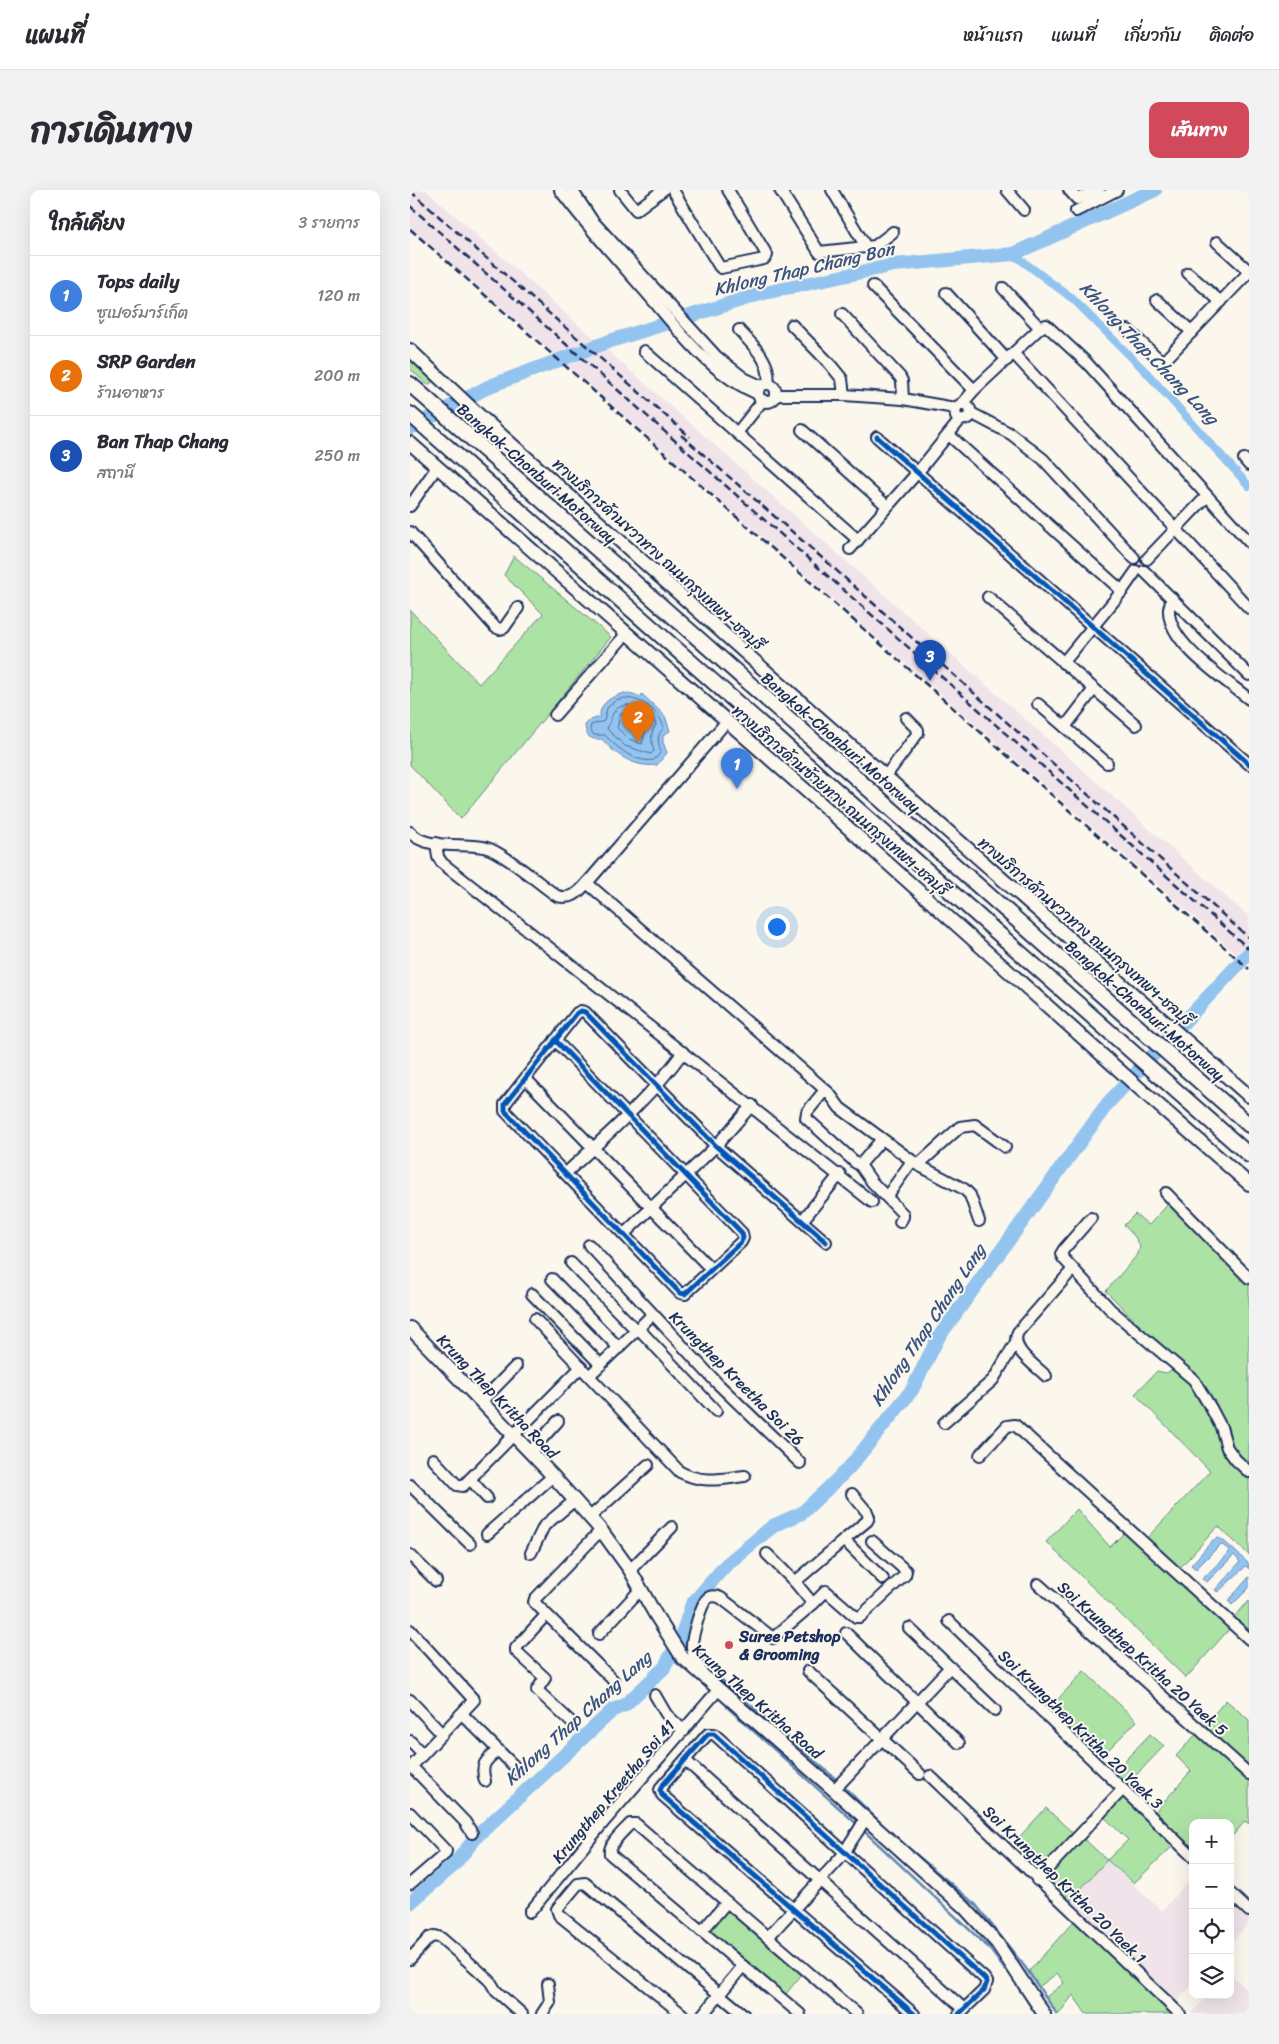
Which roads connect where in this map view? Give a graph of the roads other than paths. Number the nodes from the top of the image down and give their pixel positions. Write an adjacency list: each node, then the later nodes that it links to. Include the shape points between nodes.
1 (560, 190): 16 (street)
2 (572, 190): 16 (street)
3 (620, 190): 4 (street, via 638,210)
4 (664, 190)
5 (673, 190): 6 (street, via 721,268 764,259 767,255)
6 (728, 190)
7 (780, 190): 18 (street, via 819,252)
8 (832, 190): 18 (street)
9 (1007, 190): 13 (street)
10 (1069, 190): 11 (street, via 1077,199)
11 (1099, 190)
12 (1117, 190): 14 (street)
13 (1024, 210)
14 (1076, 211)
15 (894, 232): 18 (street, via 875,246)
16 (603, 238): 37 (street, via 697,344 714,368 728,379)
17 (1217, 242): 20 (street)
18 (866, 247)
19 (1188, 272): 25 (street)
20 (1249, 272): 25 (street)
21 (873, 286): 36 (street)
22 (1003, 288): 28 (street)
23 (946, 293): 34 (street)
24 (1157, 300): 31 (street)
25 (1221, 302): 31 (street)
26 (842, 314): 39 (street, via 900,378)
27 (792, 325): 38 (street, via 842,379)
28 (1040, 328): 34 (street); 51 (street, via 1046,325 1086,362)
29 (740, 330): 37 (street, via 766,362 769,370)
30 (1128, 330): 31 (street, via 1162,361)
31 (1192, 332)
32 (410, 350): 81 (main road, ทางบริการด้านขวาทาง ถนนกรุงเทพฯ-ชลบุรี)
33 (644, 351): 45 (street)
34 (1011, 357): 36 (street); 54 (street)
35 (413, 387): 93 (highway, Bangkok-Chonburi Motorway)
36 (974, 390): 40 (street)
37 (763, 391): 38 (street, via 773,386 776,395); 45 (street)
38 (844, 395): 39 (street)
39 (904, 399): 40 (street)
40 (959, 406): 42 (street, via 970,409); 43 (street, via 956,417)
41 (410, 414): 98 (highway)
42 (971, 414): 43 (street); 59 (street, via 1012,434 1043,459)
43 (960, 420): 46 (street)
44 (802, 430): 53 (street)
45 (737, 433): 56 (street)
46 (949, 435): 50 (street); 62 (street)
47 (877, 437): 50 (street)
48 (413, 446): 49 (main road, ทางบริการด้านซ้ายทาง ถนนกรุงเทพฯ-ชลบุรี)
49 (437, 467): 52 (street); 68 (main road, ทางบริการด้านซ้ายทาง ถนนกรุงเทพฯ-ชลบุรี)
50 (917, 473): 53 (street); 67 (street)
51 (1207, 496): 54 (street); 57 (street)
52 (410, 506)
53 (888, 506): 56 (street)
54 (1175, 527): 60 (street); 66 (street)
55 (410, 532): 65 (street, via 497,629 504,628)
56 (858, 540): 58 (street)
57 (1249, 542)
58 (850, 549)
59 (1134, 558): 60 (street, via 1142,555); 61 (street, via 1132,566)
60 (1147, 559): 61 (street, via 1148,567)
61 (1140, 571): 62 (street); 64 (street)
62 (1122, 591): 67 (street)
63 (988, 597): 69 (street)
64 (1172, 598): 70 (street); 72 (street, via 1169,610 1177,634 1195,655)
65 (518, 608)
66 (1249, 608)
67 (1092, 628): 69 (street); 80 (street)
68 (626, 633): 74 (street); 76 (main road, ทางบริการด้านซ้ายทาง ถนนกรุงเทพฯ-ชลบุรี)
69 (1063, 663): 71 (street)
70 (1249, 675)
71 (1094, 689): 77 (street); 78 (street)
72 (1249, 699)
73 (1038, 704): 78 (street)
74 (555, 716)
75 (906, 718): 81 (street, via 918,730 917,736)
76 (727, 721): 84 (street); 104 (main road, ทางบริการด้านซ้ายทาง ถนนกรุงเทพฯ-ชลบุรี)
77 (1136, 725)
78 (1065, 727): 79 (street)
79 (1106, 763)
80 (1249, 764)
81 (885, 777): 90 (main road, ทางบริการด้านขวาทาง ถนนกรุงเทพฯ-ชลบุรี)
82 (410, 832): 83 (street, via 418,839)
83 (436, 843): 84 (street, via 489,849 557,896 576,894); 86 (street, via 442,863)
84 (587, 883): 89 (street)
85 (555, 1040): 87 (street); 88 (street, via 577,1013 585,1012); 92 (street)
86 (683, 1052): 88 (street); 91 (street)
87 (526, 1079): 97 (street); 101 (street, via 505,1104 505,1111)
88 (657, 1086): 92 (street); 95 (street)
89 (825, 1090): 94 (street, via 840,1108); 100 (street, via 807,1112 806,1118)
90 (1249, 1096)
91 (752, 1105): 95 (street); 102 (street)
92 (628, 1116): 97 (street); 103 (street)
93 (1249, 1125)
94 (882, 1139): 99 (street); 100 (street)
95 (716, 1146): 103 (street); 110 (street)
96 (1005, 1147): 99 (street, via 969,1124 960,1126)
97 (593, 1148): 101 (street); 108 (street)
98 (1249, 1154)
99 (915, 1163): 105 (street); 111 (street, via 964,1189 970,1195)
100 (860, 1165): 112 (street, via 902,1214)
101 (566, 1173): 113 (street)
102 (840, 1174): 107 (street); 110 (street)
103 (686, 1176): 108 (street); 117 (street, via 742,1233 743,1238)
104 (1249, 1184)
105 (890, 1192)
106 (1166, 1193): 119 (street)
107 (872, 1202)
108 (653, 1208): 113 (street); 117 (street)
109 (1091, 1218): 118 (street, via 1061,1254)
110 (802, 1221): 114 (street)
111 (979, 1221)
112 (900, 1222)
113 (624, 1234): 117 (street, via 682,1295)
114 (826, 1242)
115 (589, 1245): 122 (street, Krungthep Kreetha Soi 26)
116 (571, 1263): 125 (street)
117 (711, 1269)
118 (1073, 1269): 126 (street, via 1018,1332); 143 (street, via 1110,1309 1194,1380 1221,1427 1227,1448)
119 (1249, 1278)
120 (552, 1279): 127 (street)
121 (532, 1294): 128 (street)
122 (652, 1314): 125 (street, Krungthep Kreetha Soi 26); 141 (street, Krungthep Kreetha Soi 26, via 717,1383)
123 (535, 1319): 130 (street)
124 (410, 1328): 133 (main road, Krung Thep Kritha Road)
125 (637, 1329): 127 (street, Krungthep Kreetha Soi 26); 134 (street)
126 (1016, 1342): 132 (street, via 1022,1353); 136 (street, via 993,1380)
127 (619, 1348): 128 (street, Krungthep Kreetha Soi 26)
128 (601, 1365): 131 (street, Krungthep Kreetha Soi 26)
129 (516, 1366): 133 (street)
130 (581, 1367): 131 (street); 137 (street)
131 (590, 1375): 145 (street, via 680,1472 706,1481)
132 (1046, 1376)
133 (481, 1402): 137 (main road, Krung Thep Kritha Road)
134 (716, 1411)
135 (558, 1420): 138 (street)
136 (944, 1423)
137 (513, 1434): 138 (main road, Krung Thep Kritha Road); 146 (street)
138 (530, 1452): 144 (main road, Krung Thep Kritha Road)
139 (980, 1455): 174 (street, via 1007,1426 1015,1425)
140 (433, 1459): 146 (street, via 460,1487)
141 (800, 1463)
142 (648, 1465): 151 (street)
143 (1249, 1472)
144 (553, 1476): 150 (main road, Krung Thep Kritha Road); 154 (street)
145 (745, 1476)
146 (470, 1479): 149 (street)
147 (410, 1485): 157 (street)
148 (852, 1494): 155 (street, via 869,1517)
149 (487, 1498)
150 (575, 1500): 151 (main road, Krung Thep Kritha Road); 158 (street, via 544,1526)
151 (590, 1517): 153 (main road, Krung Thep Kritha Road)
152 (672, 1527): 161 (street)
153 (601, 1530): 161 (main road, Krung Thep Kritha Road); 168 (street, via 535,1599 535,1605)
154 (487, 1534)
155 (844, 1540): 162 (street); 164 (street)
156 (872, 1541): 167 (street, via 907,1573 860,1617 856,1617 830,1592 826,1591)
157 (470, 1544)
158 (531, 1553)
159 (767, 1554): 164 (street)
160 (410, 1555): 163 (street)
161 (630, 1570): 166 (main road, Krung Thep Kritha Road)
162 (884, 1578)
163 (436, 1581)
164 (795, 1582): 167 (street)
165 (1038, 1584): 196 (street, Soi Krungthep Kritha 20 Yaek 5)
166 (641, 1589): 173 (street); 177 (main road, Krung Thep Kritha Road, via 682,1657)
167 (813, 1604): 177 (street, via 773,1638 721,1598 706,1599 692,1639 692,1650)
168 (546, 1615): 178 (street); 185 (street, via 516,1651 545,1678 537,1690)
169 (949, 1621): 199 (street, Soi Krungthep Kritha 20 Yaek 3)
170 (909, 1628): 175 (street)
171 (410, 1630): 184 (street, via 472,1696 474,1700)
172 (846, 1632): 182 (street)
173 (599, 1634)
174 (1249, 1639)
175 (950, 1667): 182 (street); 183 (street)
176 (808, 1670): 188 (street, Soi Krungthep Kritha 20 Yaek 1)
177 (704, 1677): 179 (main road, Krung Thep Kritha Road)
178 (613, 1680)
179 (720, 1689): 186 (street, Krungthep Kreetha Soi 41); 198 (main road, Krung Thep Kritha Road)
180 (655, 1695): 186 (street, via 666,1714)
181 (410, 1700): 187 (street)
182 (917, 1702): 188 (street); 190 (street)
183 (995, 1710)
184 (462, 1714): 187 (street); 191 (street)
185 (572, 1722)
186 (684, 1731): 213 (street, Krungthep Kreetha Soi 41)
187 (442, 1734): 192 (street)
188 (882, 1739): 198 (street); 207 (street, Soi Krungthep Kritha 20 Yaek 1)
189 (410, 1741): 192 (street)
190 (959, 1743)
191 (498, 1750): 195 (street); 197 (street, via 483,1765)
192 (422, 1754): 194 (street)
193 (685, 1760): 204 (street, via 708,1734 714,1734); 206 (street); 211 (street, via 662,1786 662,1795)
194 (411, 1768): 203 (street)
195 (519, 1771)
196 (1249, 1774)
197 (484, 1781)
198 (836, 1788): 201 (main road, Krung Thep Kritha Road)
199 (1122, 1790): 205 (street, Soi Krungthep Kritha 20 Yaek 3); 207 (street)
200 (410, 1813): 208 (street, via 446,1851)
201 (865, 1817): 202 (main road, Krung Thep Kritha Road); 204 (street)
202 (879, 1830): 204 (street, via 866,1835 853,1849); 229 (main road, Krung Thep Kritha Road, via 985,1929)
203 (472, 1832)
204 (845, 1852): 206 (street); 220 (street, via 987,1982 984,1990)
205 (1189, 1854)
206 (820, 1880): 211 (street); 220 (street)
207 (1037, 1880): 230 (street, Soi Krungthep Kritha 20 Yaek 1)
208 (410, 1884)
209 (1234, 1897): 212 (street)
210 (727, 1902): 214 (street); 214 (street, via 636,1824 630,1824 611,1846 610,1854); 215 (street)
211 (794, 1909): 215 (street); 228 (street)
212 (1249, 1911)
213 (530, 1912)
214 (702, 1931): 217 (street)
215 (768, 1937): 227 (street)
216 (410, 1960): 221 (street, via 430,1938 441,1938)
217 (743, 1966): 219 (street); 226 (street)
218 (548, 1984): 222 (street, via 550,2002)
219 (719, 1994): 223 (street, via 585,1883 578,1884 558,1909 560,1915); 224 (street); 225 (street)
220 (962, 2012)
221 (522, 2014)
222 (542, 2014)
223 (682, 2014)
224 (703, 2014)
225 (742, 2014)
226 (800, 2014)
227 (857, 2014)
228 (914, 2014)
229 (1044, 2014)
230 (1180, 2014)

